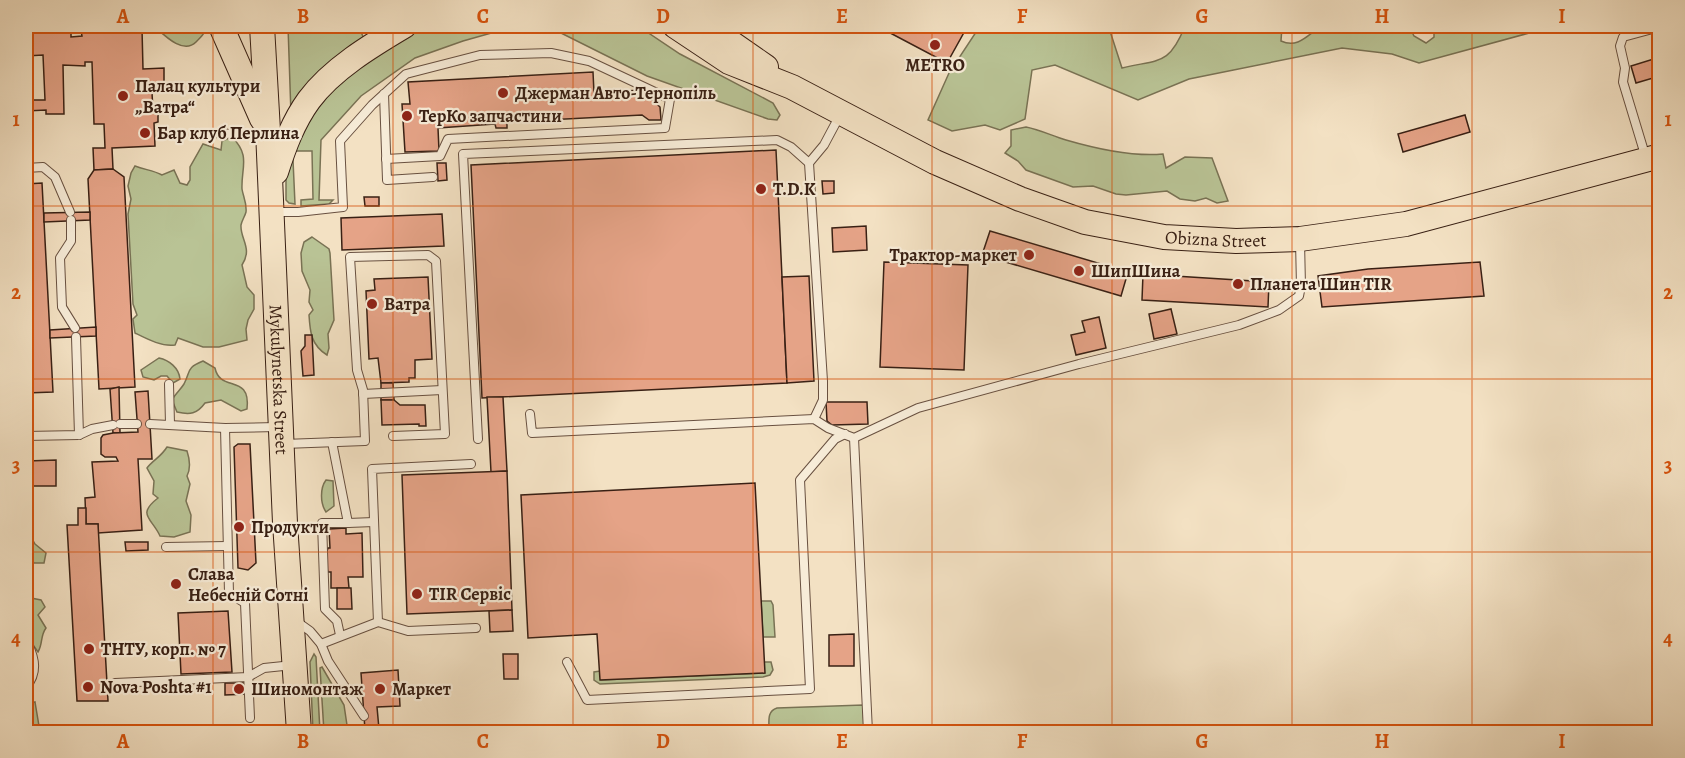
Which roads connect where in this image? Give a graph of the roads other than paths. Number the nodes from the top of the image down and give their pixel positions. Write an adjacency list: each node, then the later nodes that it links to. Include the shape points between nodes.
1 (221, 26): 10 (highway)
2 (262, 26): 10 (highway, Mykulynetska Street)
3 (404, 26): 17 (highway, via 352,59 310,99 291,131)
4 (675, 26): 7 (highway, via 729,62)
5 (707, 26): 7 (highway)
6 (1659, 27): 12 (lane, via 1623,37 1620,46 1625,68 1623,82)
7 (792, 87): 9 (highway, Obizna Street)
8 (384, 94): 13 (lane); 13 (lane, via 406,74 480,55 552,53 589,61 670,99 665,128 448,139 440,156); 18 (lane, via 340,141 343,207)
9 (841, 114): 14 (lane, via 824,146); 19 (highway, Obizna Street, via 935,162 1085,222 1200,240)
10 (268, 133): 11 (lane); 17 (highway, Mykulynetska Street)
11 (212, 134)
12 (1653, 158): 19 (highway, Obizna Street, via 1406,224)
13 (386, 159): 16 (lane, via 387,180)
14 (808, 163): 24 (lane, via 823,381 823,400); 35 (lane, via 777,140 463,154)
15 (26, 168): 30 (lane, via 43,167 56,177 71,216 70,241 60,258 62,307 75,333)
16 (433, 177)
17 (271, 187): 18 (highway, Mykulynetska Street)
18 (272, 212): 31 (highway, Mykulynetska Street)
19 (1300, 238): 34 (lane, via 1299,296 1278,310 1239,325 918,408)
20 (169, 384): 27 (lane)
21 (442, 390): 22 (lane); 22 (lane, via 436,261 428,255 350,257 357,370); 33 (lane, via 445,434)
22 (363, 394): 36 (lane, via 365,441)
23 (530, 414): 24 (lane, via 532,433)
24 (814, 419): 29 (lane)
25 (137, 424): 30 (lane, via 92,429)
26 (150, 424): 27 (lane)
27 (170, 424): 28 (lane)
28 (225, 428): 31 (lane); 40 (lane)
29 (845, 434): 34 (lane); 48 (lane, via 835,438 800,480 810,689 587,700)
30 (79, 435): 32 (lane)
31 (281, 435): 36 (lane); 42 (highway, Mykulynetska Street)
32 (26, 436)
33 (393, 436)
34 (854, 438): 56 (lane)
35 (478, 439)
36 (332, 442): 39 (lane)
37 (471, 464): 38 (lane, via 372,469)
38 (374, 522): 39 (lane); 43 (lane)
39 (348, 524): 45 (lane, via 322,523 325,609 337,621)
40 (227, 546): 41 (lane); 50 (lane, via 229,593 245,603)
41 (166, 547)
42 (292, 617): 47 (lane); 49 (highway, Mykulynetska Street)
43 (378, 622): 44 (lane, via 408,631); 45 (lane)
44 (476, 628)
45 (340, 636): 47 (lane)
46 (26, 643): 52 (lane, via 35,658)
47 (321, 644): 53 (lane)
48 (567, 662)
49 (294, 665): 50 (lane, via 264,668); 55 (highway, Mykulynetska Street)
50 (248, 677): 51 (lane); 54 (lane)
51 (115, 683)
52 (26, 687)
53 (364, 716)
54 (250, 718)
55 (299, 732)
56 (868, 732)

